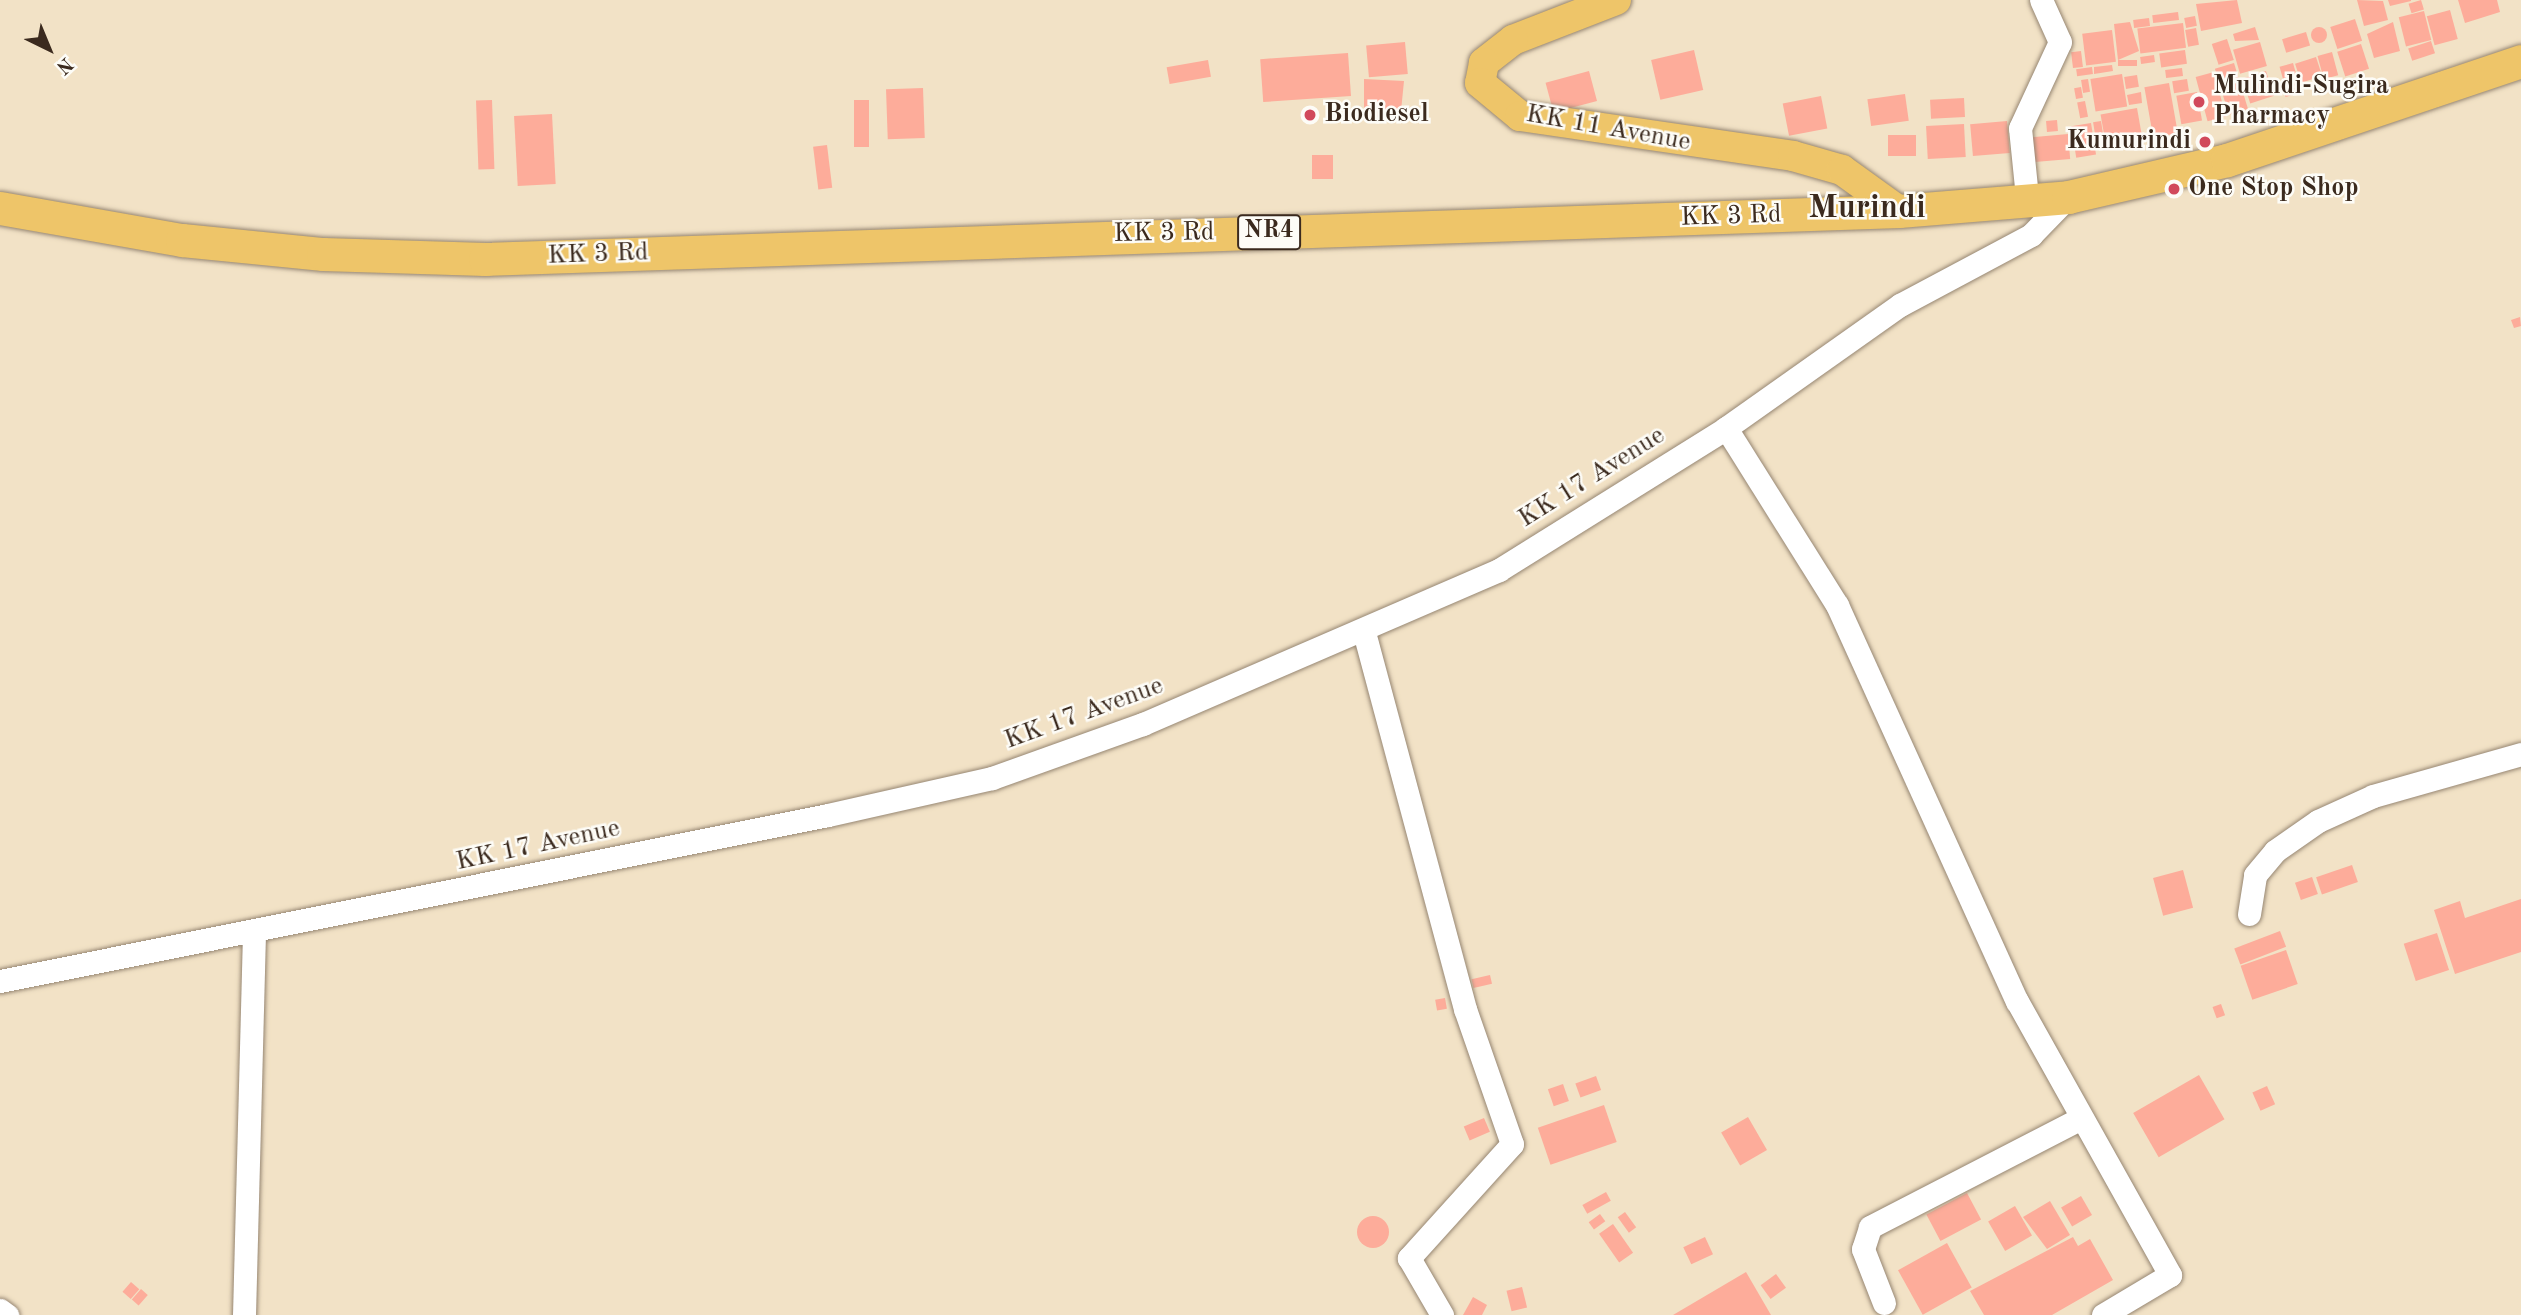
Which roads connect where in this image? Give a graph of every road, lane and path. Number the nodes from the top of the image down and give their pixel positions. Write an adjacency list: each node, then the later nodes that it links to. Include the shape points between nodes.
1 (1616, 0): 7 (main road, KK 11 Avenue, via 1513,40 1484,63 1480,83 1520,116 1793,156 1842,170)
2 (2041, 0): 4 (street, via 2060,42 2021,128)
3 (2521, 61): 5 (highway, KK 3 Rd / NR4, via 2227,160)
4 (2027, 197): 5 (highway, KK 3 Rd / NR4); 7 (highway, KK 3 Rd / NR4)
5 (2068, 197): 8 (street, KK 17 Avenue, via 2031,235 1900,305)
6 (0, 208): 7 (highway, KK 3 Rd / NR4, via 183,240 323,254 485,258)
7 (1899, 211)
8 (1726, 428): 9 (street, KK 17 Avenue, via 1499,570); 14 (street, via 1837,605 2017,1001)
9 (1364, 632): 12 (street, KK 17 Avenue, via 992,778); 19 (street, via 1465,1009 1512,1144 1409,1258)
10 (2521, 754): 11 (street, via 2372,796 2318,821 2274,851 2255,875)
11 (2249, 914)
12 (254, 933): 13 (street, KK 17 Avenue); 18 (street)
13 (0, 981)
14 (2078, 1119): 15 (street, via 1870,1227 1863,1249); 20 (street, via 2169,1275)
15 (1884, 1303)
16 (0, 1310): 17 (street)
17 (7, 1315)
18 (244, 1315)
19 (1441, 1315)
20 (2104, 1315)

